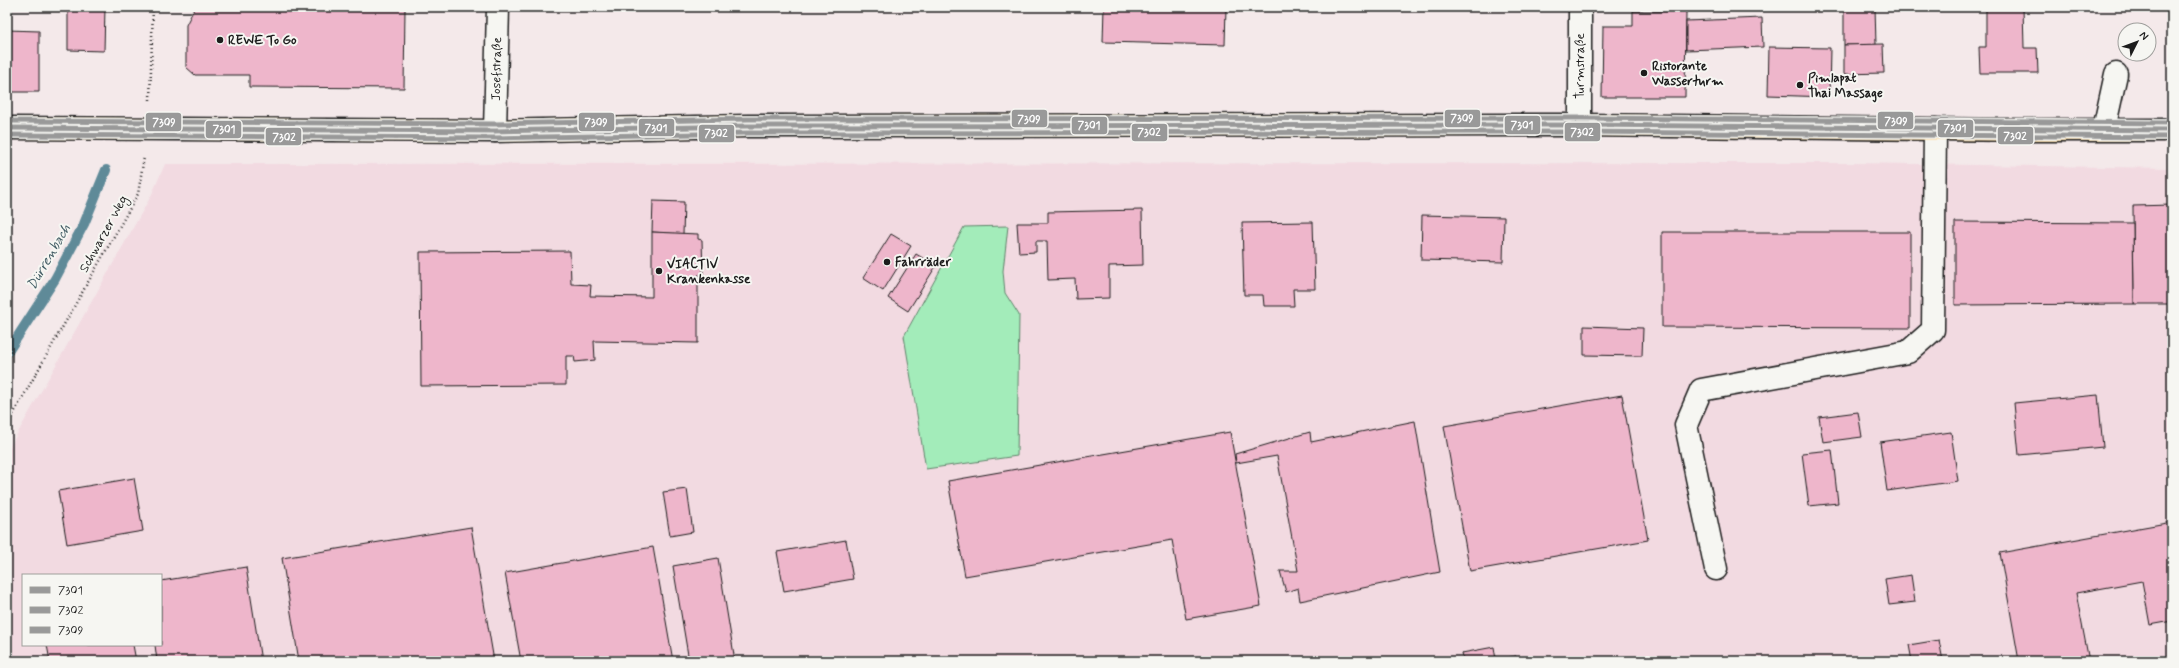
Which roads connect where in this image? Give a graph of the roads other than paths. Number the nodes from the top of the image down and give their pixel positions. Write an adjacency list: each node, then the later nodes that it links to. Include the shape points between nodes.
1 (498, 7): 9 (street, Josefstraße)
2 (1580, 7): 4 (street, Turmstraße)
3 (2116, 74): 7 (street)
4 (1580, 125): 6 (main road); 9 (main road, via 748,126)
5 (7, 128): 9 (main road)
6 (1935, 129): 7 (main road); 10 (street, via 1933,330 1908,352 1700,390 1686,425)
7 (2104, 129): 8 (main road)
8 (2172, 130)
9 (495, 131)
10 (1716, 569)

